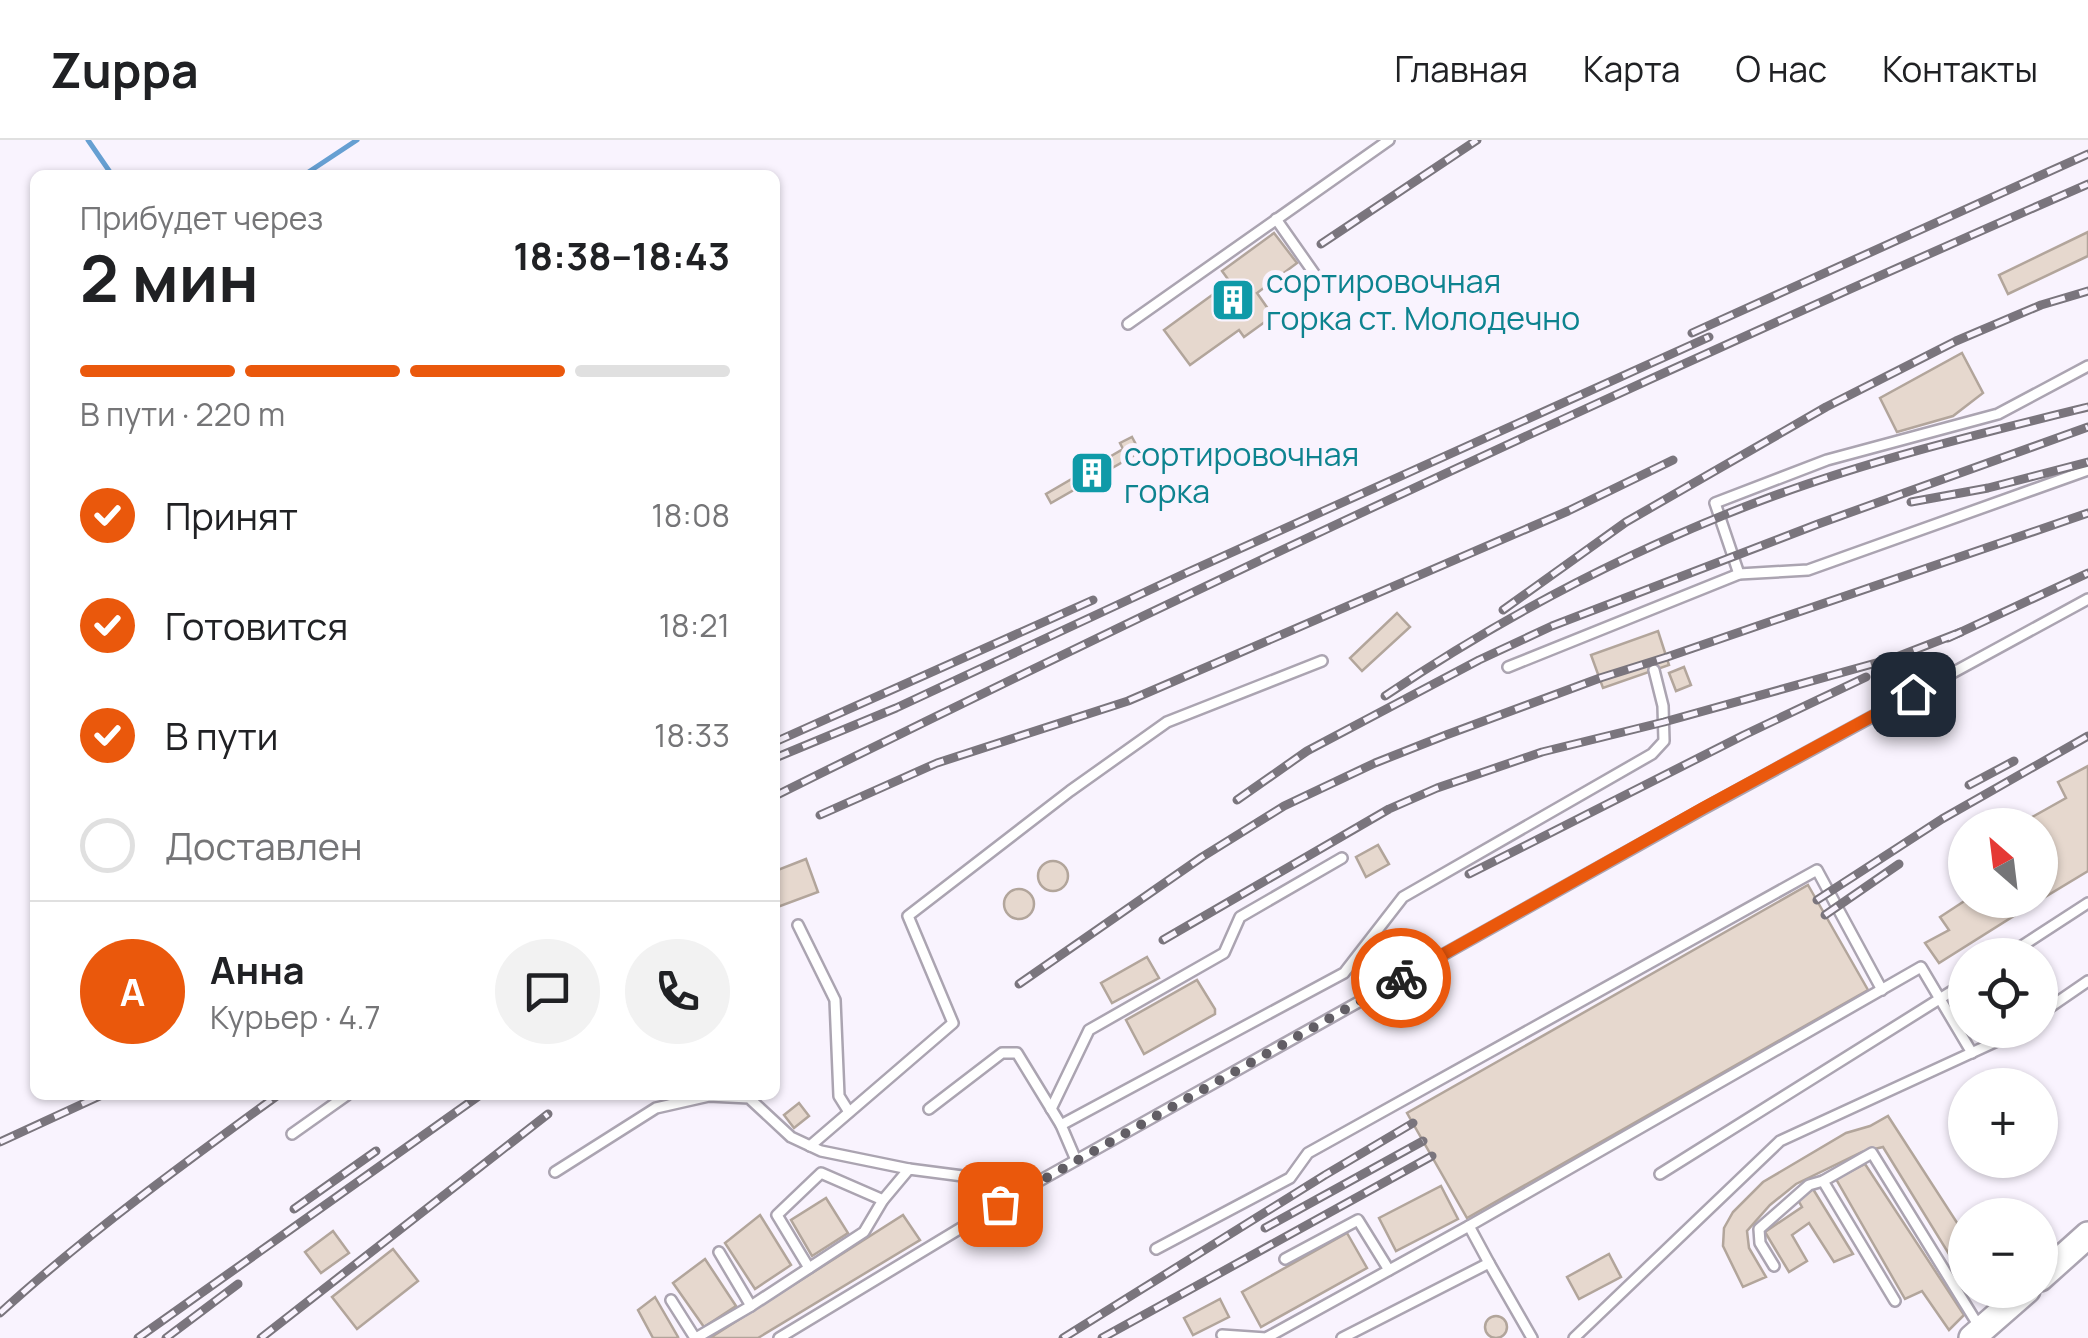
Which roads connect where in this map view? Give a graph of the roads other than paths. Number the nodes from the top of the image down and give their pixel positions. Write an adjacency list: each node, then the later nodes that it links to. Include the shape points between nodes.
1 (1389, 140): 2 (lane)
2 (1276, 218): 3 (lane); 4 (lane)
3 (1316, 276)
4 (1128, 324)
5 (2088, 366): 7 (lane, via 1998,414 1826,460 1715,503)
6 (2088, 470): 7 (lane, via 1808,570)
7 (1739, 574): 10 (lane)
8 (2088, 599): 32 (lane)
9 (1322, 662): 28 (lane, via 1167,722 908,916 953,1022)
10 (1508, 666)
11 (1654, 670): 29 (lane, via 1664,741 1652,754 1403,897 1344,973)
12 (1342, 858): 27 (lane, via 1240,917 1224,953 1089,1030)
13 (2088, 903): 15 (lane)
14 (798, 925): 28 (lane, via 836,1000 839,1096)
15 (2034, 938)
16 (2088, 981): 20 (lane)
17 (1882, 990): 19 (lane, via 1921,967); 39 (lane); 41 (lane, via 1816,870 1308,1153 1290,1178)
18 (1948, 994): 19 (lane)
19 (1940, 999): 22 (lane); 35 (lane)
20 (2058, 1002)
21 (1983, 1048): 22 (lane)
22 (1972, 1053): 59 (lane, via 1780,1141)
23 (340, 1100): 30 (lane)
24 (691, 1100): 34 (lane, via 656,1108)
25 (751, 1100): 31 (lane)
26 (929, 1109): 27 (lane, via 1002,1054 1017,1053)
27 (1052, 1109): 29 (lane)
28 (849, 1112): 31 (lane)
29 (1061, 1125): 32 (lane)
30 (292, 1134)
31 (810, 1146): 33 (lane)
32 (1076, 1160): 37 (lane)
33 (909, 1170): 37 (lane); 38 (lane)
34 (556, 1172)
35 (1660, 1174)
36 (1824, 1180): 46 (lane, via 1809,1185 1759,1229); 50 (lane); 53 (lane, via 1872,1153)
37 (1032, 1185): 56 (lane)
38 (883, 1200): 47 (lane, via 864,1232); 47 (lane, via 821,1174 777,1215)
39 (1469, 1226): 45 (lane); 48 (lane)
40 (2088, 1234): 44 (main road)
41 (1156, 1248)
42 (719, 1252): 51 (lane)
43 (1285, 1259): 48 (lane, via 1358,1220)
44 (2058, 1262)
45 (1490, 1263): 57 (lane); 58 (lane)
46 (1774, 1266)
47 (809, 1268): 51 (lane)
48 (1389, 1270): 54 (lane, via 1266,1338)
49 (671, 1300): 55 (lane)
50 (1895, 1301)
51 (751, 1306): 55 (lane)
52 (2007, 1308): 53 (main road)
53 (1977, 1334)
54 (1222, 1335)
55 (695, 1338)
56 (780, 1338)
57 (1342, 1338)
58 (1532, 1338)
59 (1574, 1338)

